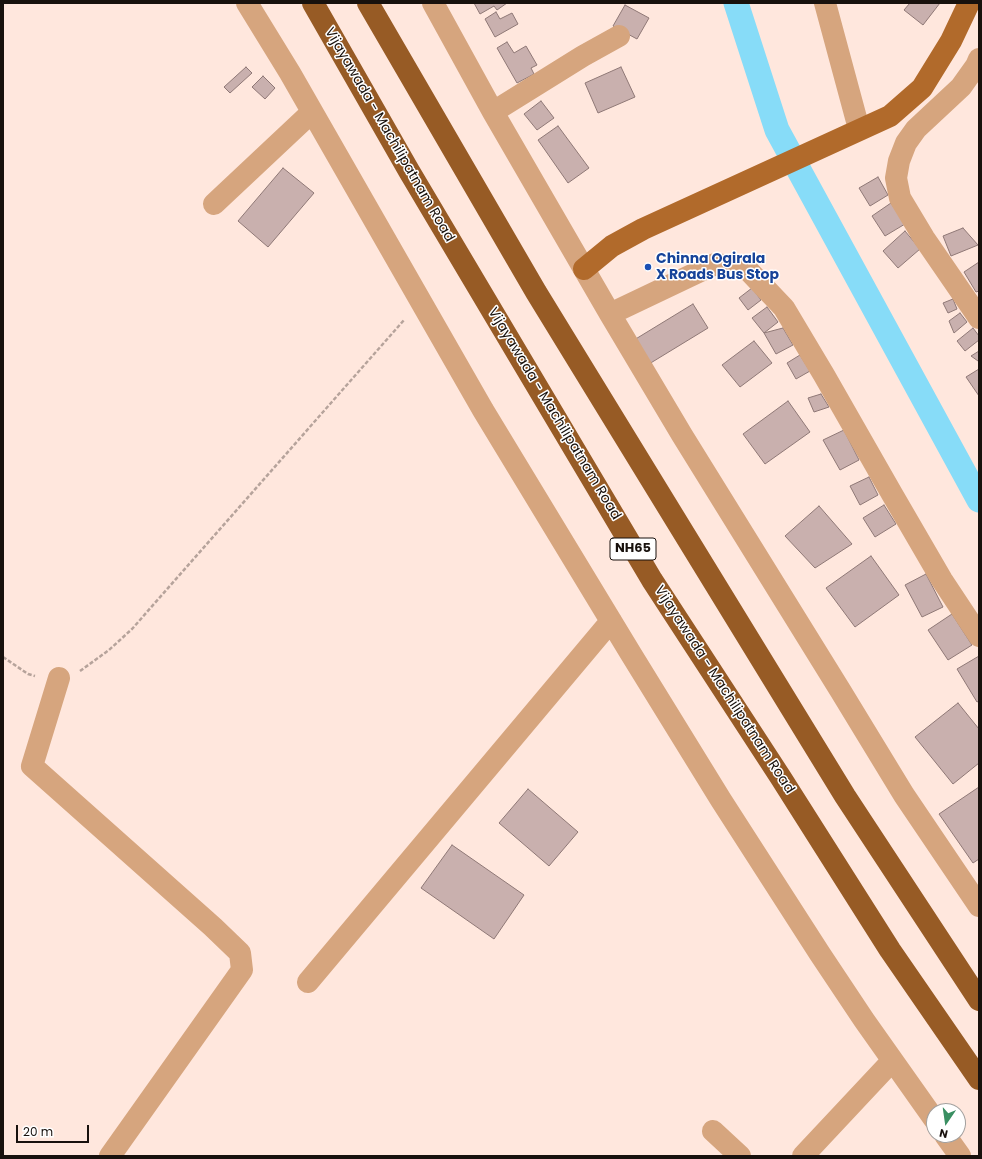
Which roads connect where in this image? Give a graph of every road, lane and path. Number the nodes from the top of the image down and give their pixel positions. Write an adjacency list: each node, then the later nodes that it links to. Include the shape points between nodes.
1 (247, 3): 9 (street)
2 (313, 3): 25 (highway, Vijayawada - Machilipatnam Road / NH65, via 413,178 652,580 890,950)
3 (368, 3): 23 (highway, via 536,292 841,789)
4 (433, 3): 10 (street)
5 (825, 3): 11 (street)
6 (969, 3): 11 (main road, via 951,41 922,88 890,116)
7 (619, 36): 10 (street)
8 (979, 59): 16 (street, via 961,87 916,129 906,143 896,178 900,198)
9 (312, 112): 12 (street); 14 (street)
10 (493, 112): 13 (street)
11 (853, 132): 13 (main road, via 643,229 612,246)
12 (214, 204)
13 (584, 269): 15 (street)
14 (420, 302): 17 (street); 20 (path, via 132,629 109,650 74,675)
15 (610, 314): 18 (street, via 715,264 746,268 784,308 942,580); 21 (street, via 904,795)
16 (979, 318)
17 (611, 621): 22 (street); 24 (street, via 811,941)
18 (979, 636)
19 (3, 657): 20 (path, via 28,674 47,680)
20 (59, 678): 29 (street, via 32,766 240,953 242,970)
21 (979, 906)
22 (308, 982)
23 (979, 1000)
24 (892, 1061): 26 (street); 31 (street)
25 (979, 1079)
26 (926, 1108)
27 (713, 1131): 30 (street)
28 (951, 1143): 32 (street)
29 (110, 1156)
30 (740, 1156)
31 (803, 1156)
32 (960, 1156)

